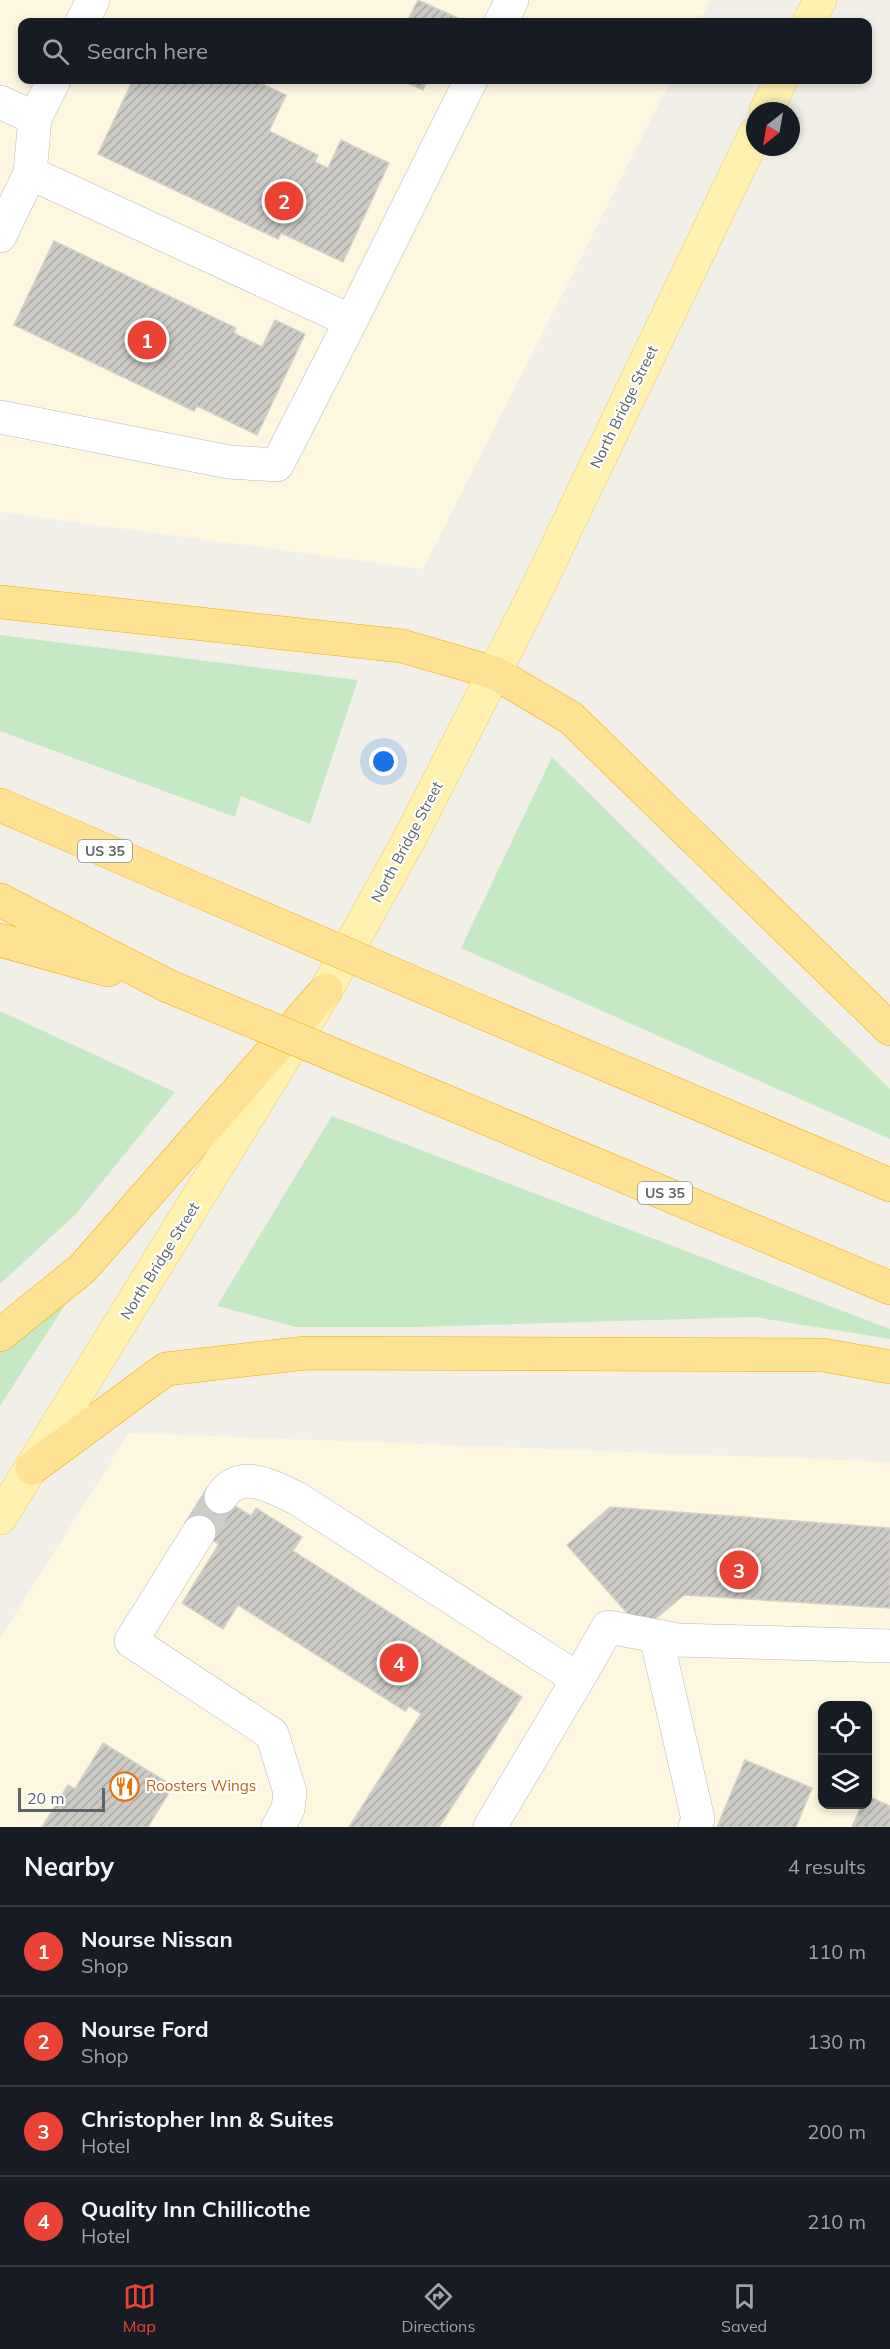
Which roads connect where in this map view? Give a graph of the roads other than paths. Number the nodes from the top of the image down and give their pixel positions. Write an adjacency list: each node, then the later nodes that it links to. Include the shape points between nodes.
1 (93, 0): 4 (lane)
2 (512, 0): 5 (lane)
3 (820, 0): 6 (main road)
4 (84, 18)
5 (503, 18)
6 (811, 18)
7 (52, 84): 12 (lane)
8 (469, 84): 16 (lane)
9 (779, 84): 11 (main road)
10 (0, 102): 12 (lane)
11 (770, 102)
12 (35, 118): 14 (lane)
13 (746, 153): 19 (main road, North Bridge Street)
14 (30, 173): 15 (lane); 16 (lane)
15 (0, 236)
16 (351, 321): 17 (lane, via 277,465 229,462)
17 (0, 417)
18 (0, 602): 19 (highway, via 402,646)
19 (495, 673): 24 (main road, North Bridge Street); 25 (highway, via 571,718)
20 (0, 806): 26 (highway, US 35, bridge)
21 (0, 900): 23 (highway, US 35)
22 (0, 940): 23 (highway)
23 (168, 986): 27 (highway, US 35, bridge)
24 (326, 990): 28 (highway, via 83,1268); 30 (main road, North Bridge Street)
25 (890, 1029)
26 (890, 1185)
27 (890, 1288)
28 (0, 1335)
29 (890, 1367): 30 (highway, via 823,1355 306,1353 166,1369)
30 (32, 1468): 32 (main road, North Bridge Street)
31 (221, 1497): 36 (lane, via 239,1481 273,1486)
32 (0, 1518)
33 (199, 1532): 37 (lane, via 131,1641 273,1734 290,1792 288,1809)
34 (656, 1636): 35 (lane, via 678,1640); 36 (lane, via 608,1627); 39 (lane, via 698,1819)
35 (890, 1646)
36 (578, 1679): 38 (lane)
37 (278, 1827)
38 (490, 1827)
39 (695, 1827)

